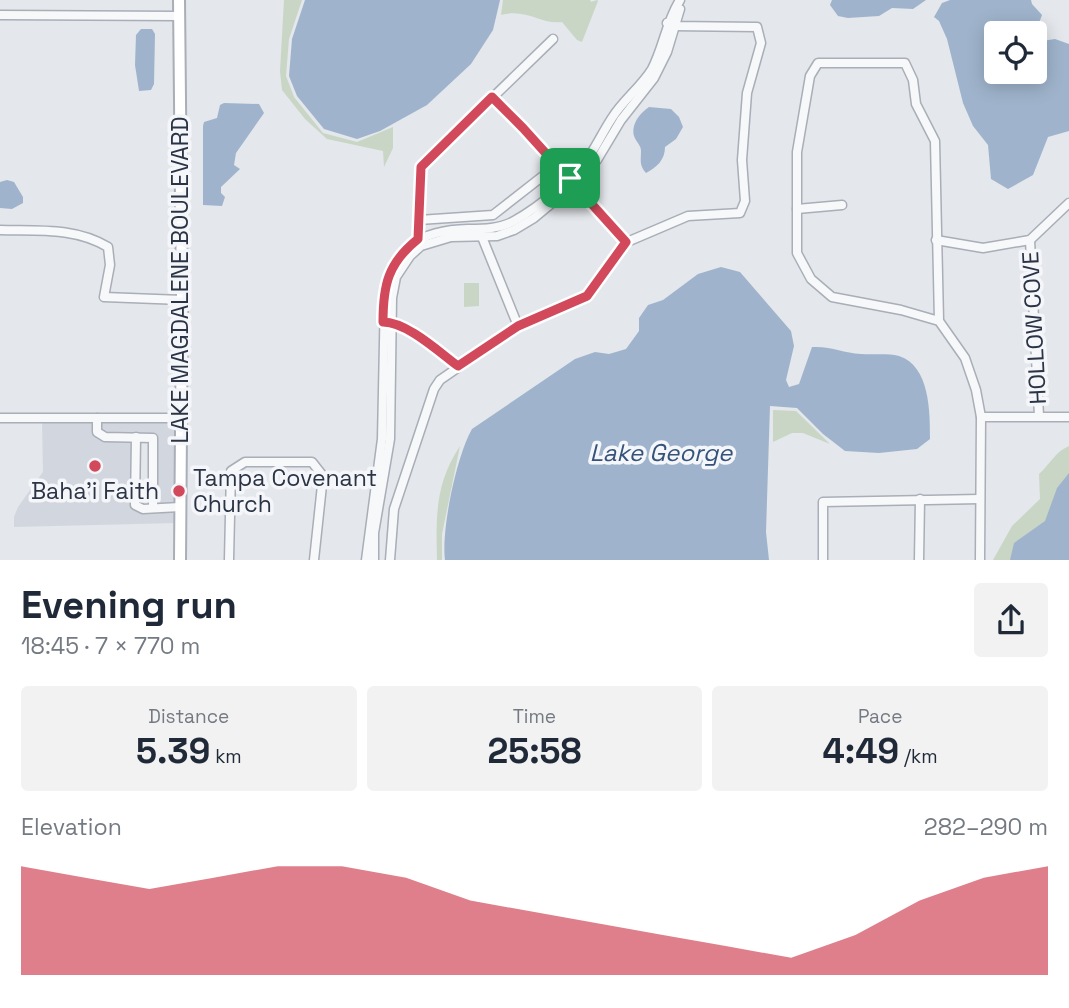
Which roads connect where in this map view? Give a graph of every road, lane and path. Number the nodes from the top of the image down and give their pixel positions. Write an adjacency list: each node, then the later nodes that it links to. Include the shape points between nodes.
1 (179, 0): 4 (street, LAKE MAGDALENE BOULEVARD)
2 (682, 0): 5 (street)
3 (0, 15): 4 (street)
4 (179, 16): 20 (street, LAKE MAGDALENE BOULEVARD)
5 (670, 25): 9 (street, via 667,52 654,78 597,160); 19 (street, via 757,27 761,43 747,93 742,160 745,201 740,213 688,216)
6 (553, 39): 7 (street)
7 (492, 97): 8 (street); 13 (street, via 421,167)
8 (557, 164): 9 (street); 13 (street, via 494,215)
9 (572, 181): 15 (street, via 534,218 514,230 497,236); 19 (street)
10 (1069, 203): 17 (street)
11 (842, 205): 12 (street)
12 (797, 209): 16 (street, via 797,152 810,76 818,62 905,63 916,104 935,141); 21 (street, via 797,253 811,278 832,297)
13 (419, 220): 18 (street)
14 (0, 230): 20 (street, via 74,232 94,239 108,247 104,297)
15 (481, 233): 18 (street); 23 (street)
16 (936, 240): 17 (street, via 983,248); 21 (street)
17 (1030, 240): 25 (street, HOLLOW COVE)
18 (420, 242): 22 (street, via 395,262 389,274)
19 (626, 242): 23 (street, via 587,296)
20 (182, 300): 29 (street, LAKE MAGDALENE BOULEVARD)
21 (939, 321): 30 (street, via 965,358)
22 (387, 322): 24 (street, via 404,327); 34 (street)
23 (518, 326): 24 (street)
24 (458, 366): 37 (street, via 434,389)
25 (1039, 416): 26 (street); 30 (street)
26 (1069, 417)
27 (0, 418): 28 (street)
28 (97, 418): 29 (street); 31 (street, via 100,435)
29 (181, 418): 36 (street, LAKE MAGDALENE BOULEVARD)
30 (981, 418): 33 (street)
31 (136, 438): 35 (street, via 153,438); 35 (street, via 135,505)
32 (920, 499): 33 (street); 44 (street, via 823,502); 45 (street)
33 (980, 499): 46 (street)
34 (375, 506): 37 (street); 41 (street); 42 (street)
35 (153, 507): 36 (street)
36 (180, 507): 38 (street, LAKE MAGDALENE BOULEVARD)
37 (394, 509): 43 (street)
38 (180, 560)
39 (229, 560): 40 (street, via 231,471 244,462 312,462 323,476)
40 (314, 560)
41 (366, 560)
42 (374, 560)
43 (390, 560)
44 (823, 560)
45 (919, 560)
46 (980, 560)

